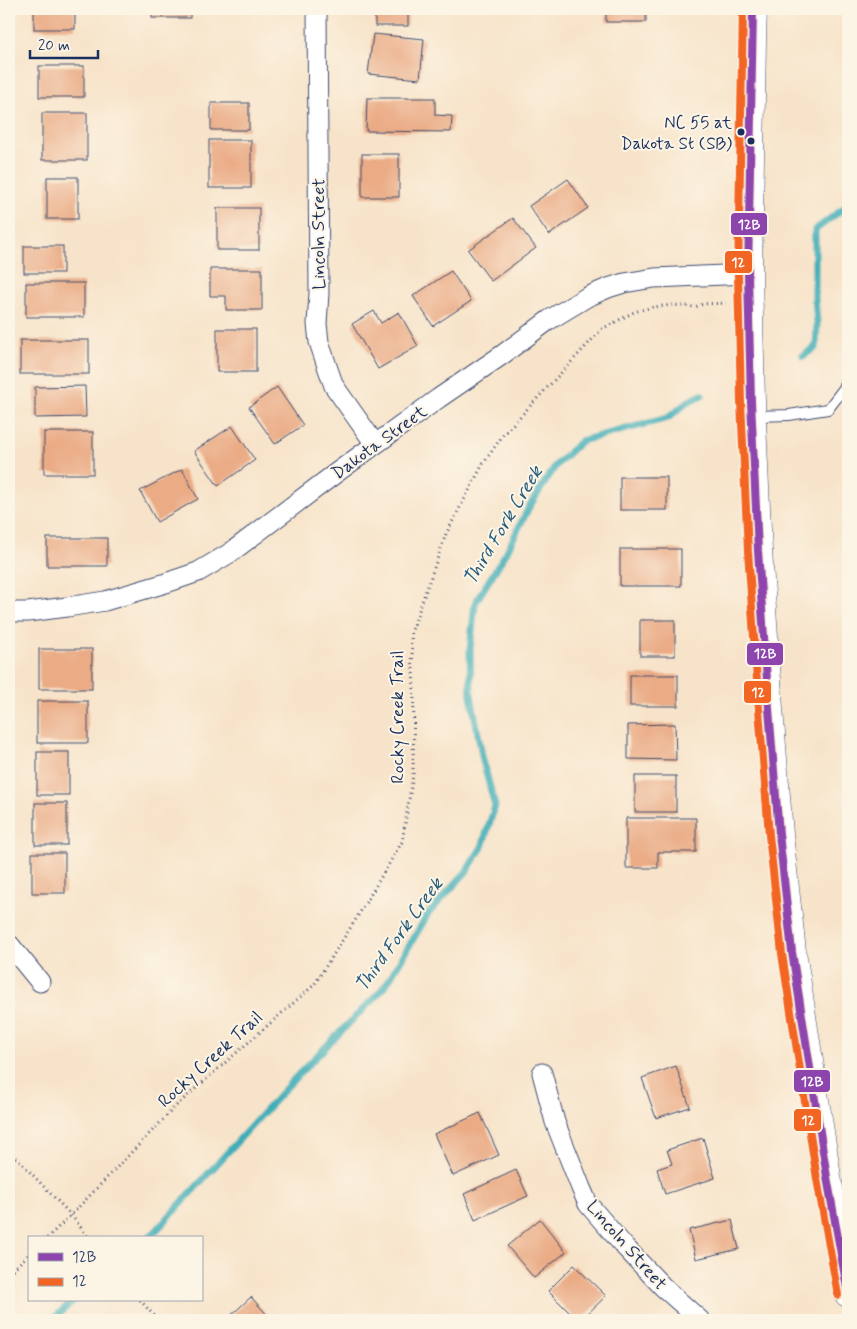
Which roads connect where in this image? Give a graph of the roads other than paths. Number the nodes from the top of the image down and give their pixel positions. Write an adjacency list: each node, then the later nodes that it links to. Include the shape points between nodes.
1 (317, 9): 6 (street, Lincoln Street, via 317,324 334,386)
2 (753, 9): 3 (main road)
3 (748, 274): 5 (main road); 6 (street, Dakota Street, via 654,278 616,286 587,297 549,320)
4 (848, 359): 5 (lane, via 845,387 828,409)
5 (752, 416): 11 (main road, via 758,551 779,834 810,1072)
6 (376, 444): 7 (street, Dakota Street, via 230,553 198,572 105,600)
7 (9, 612)
8 (9, 944): 9 (street)
9 (40, 982)
10 (542, 1073): 12 (street, Lincoln Street, via 555,1122 588,1204 664,1288)
11 (848, 1293)
12 (700, 1320)

